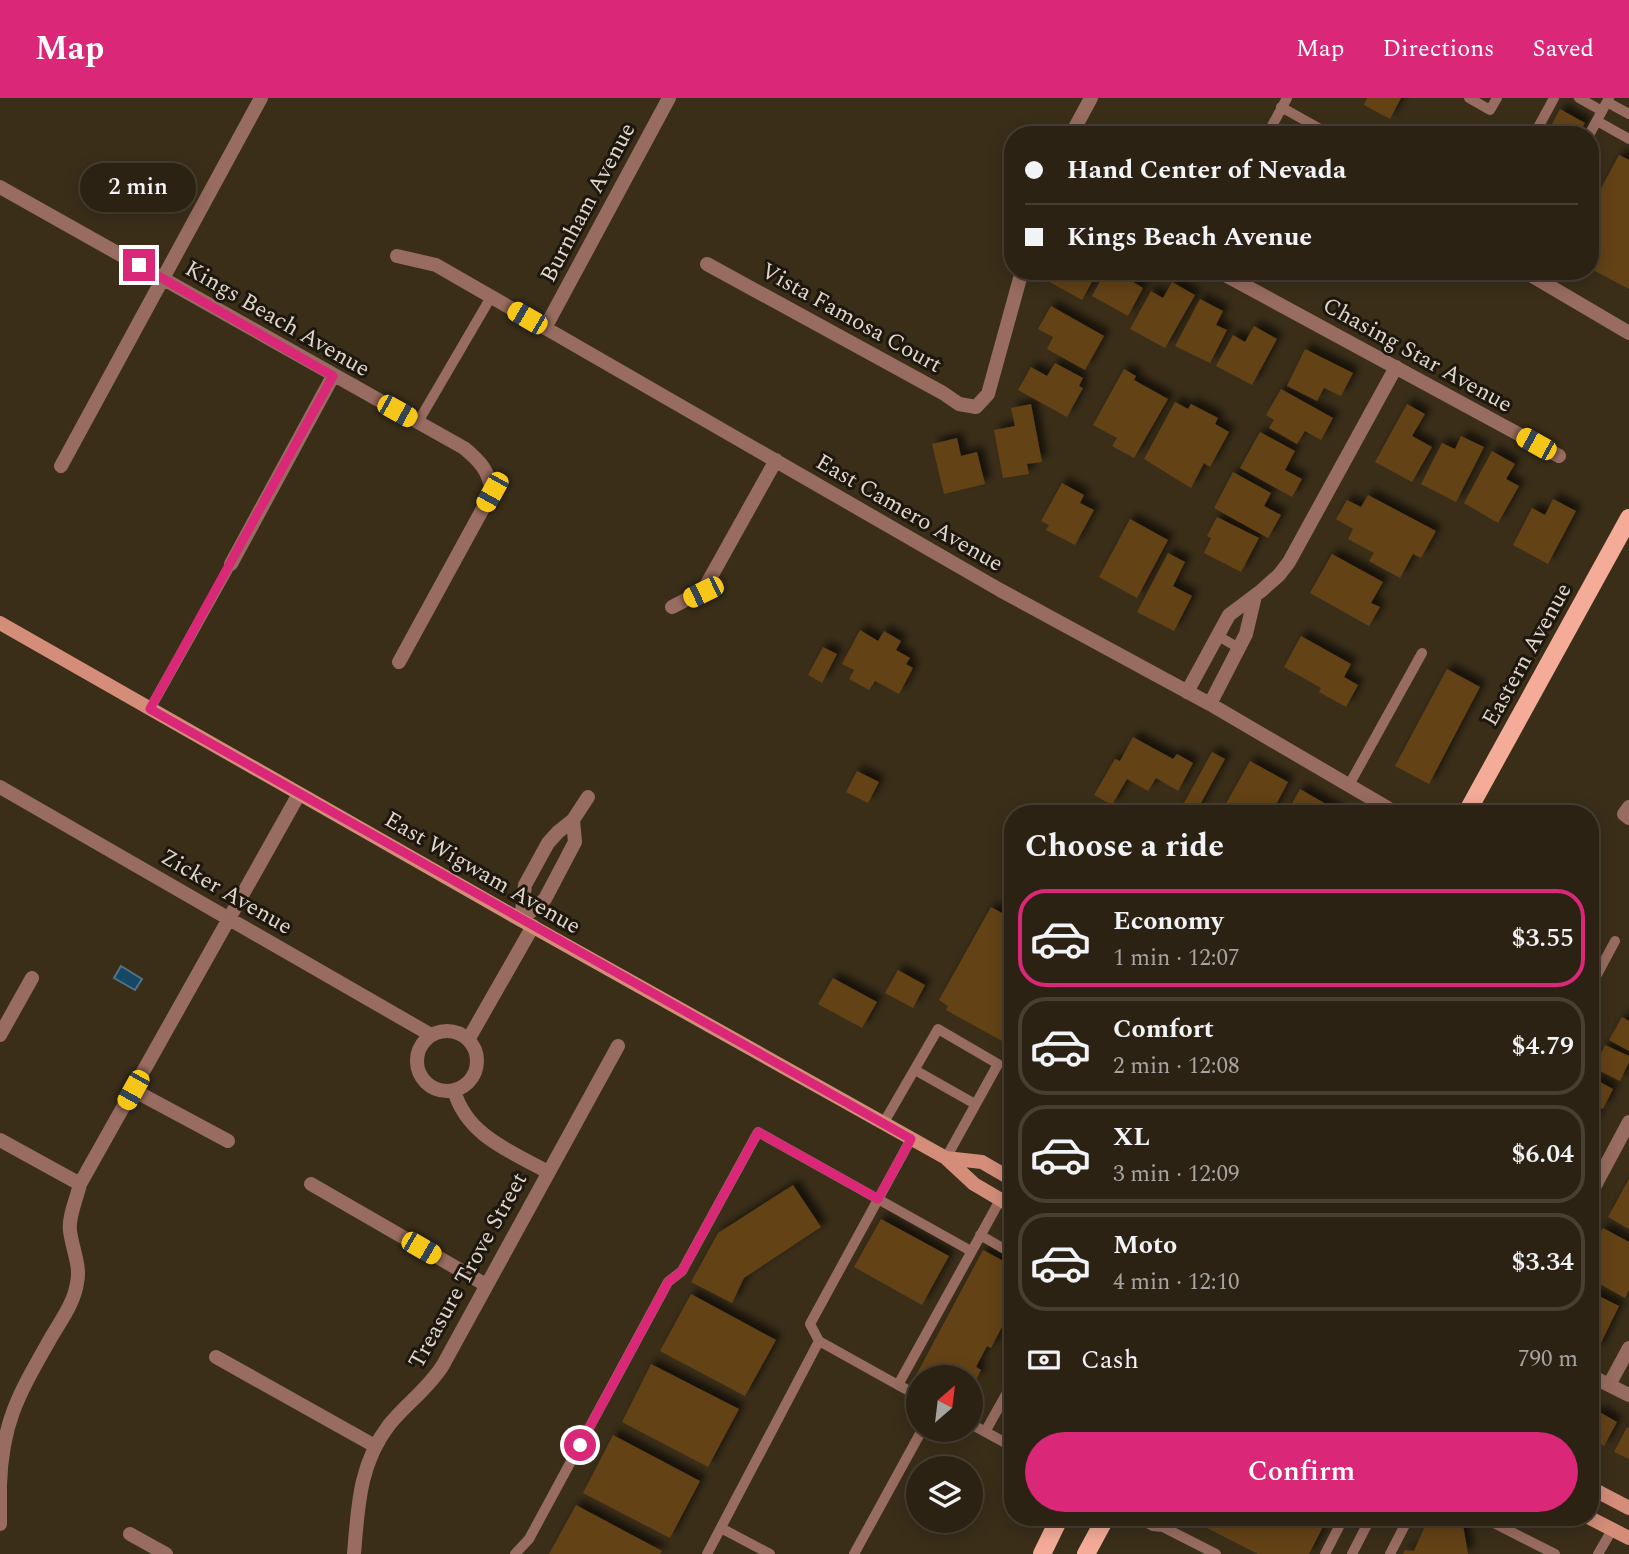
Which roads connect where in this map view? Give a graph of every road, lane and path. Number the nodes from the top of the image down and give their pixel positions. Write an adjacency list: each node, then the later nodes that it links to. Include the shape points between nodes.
1 (669, 98): 26 (street, Burnham Avenue)
2 (1091, 98): 12 (street)
3 (1469, 98): 4 (lane, via 1490,110)
4 (1497, 98)
5 (1554, 98): 15 (lane)
6 (1579, 98): 9 (lane)
7 (256, 100): 21 (street)
8 (1284, 103): 13 (lane); 14 (lane)
9 (1606, 104): 10 (lane); 11 (lane)
10 (1629, 114)
11 (1597, 121): 16 (lane); 17 (lane)
12 (1076, 126)
13 (1272, 126)
14 (1318, 126)
15 (1539, 126)
16 (1594, 126)
17 (1629, 139)
18 (0, 187): 21 (street, Kings Beach Avenue)
19 (397, 256): 25 (street, East Camero Avenue, via 436,265)
20 (707, 264): 22 (street, Vista Famosa Court, via 959,404 976,407 988,394)
21 (163, 278): 29 (street, Kings Beach Avenue); 33 (street)
22 (1020, 280)
23 (1235, 280): 28 (street, Chasing Star Avenue)
24 (1539, 280): 27 (street)
25 (491, 297): 26 (street, East Camero Avenue); 30 (lane)
26 (545, 328): 32 (street, East Camero Avenue)
27 (1629, 333)
28 (1395, 367): 31 (street, Chasing Star Avenue); 36 (street, via 1289,562)
29 (333, 376): 30 (street, Kings Beach Avenue); 35 (street)
30 (418, 422): 42 (street, Kings Beach Avenue, via 481,462 490,476 492,492)
31 (1559, 457)
32 (776, 460): 37 (street, via 703,592); 43 (street, East Camero Avenue)
33 (61, 466)
34 (1629, 518): 51 (main road, Eastern Avenue)
35 (231, 564): 45 (lane)
36 (1255, 596): 39 (street, via 1229,615); 40 (street)
37 (672, 607)
38 (0, 623): 45 (main road, East Wigwam Avenue)
39 (1218, 636): 40 (lane); 43 (street)
40 (1239, 648): 44 (street)
41 (1422, 653): 46 (lane)
42 (399, 662)
43 (1187, 692): 44 (street, East Camero Avenue)
44 (1210, 704): 46 (street, East Camero Avenue)
45 (150, 709): 48 (main road, East Wigwam Avenue)
46 (1349, 785): 50 (street, East Camero Avenue)
47 (0, 787): 53 (street, Zicker Avenue)
48 (299, 794): 53 (street); 54 (main road, East Wigwam Avenue)
49 (588, 797): 52 (street)
50 (1383, 805)
51 (1471, 805)
52 (573, 820): 54 (street, via 575,842); 54 (street, via 548,843 526,885)
53 (228, 918): 59 (street, Zicker Avenue); 63 (street)
54 (527, 923): 60 (street); 67 (main road, East Wigwam Avenue)
55 (1615, 941): 56 (lane)
56 (1599, 971)
57 (32, 978): 58 (street)
58 (0, 1035)
59 (431, 1035): 60 (street, via 449,1030); 64 (street, via 419,1049 418,1068 428,1084)
60 (468, 1040): 64 (street, via 476,1052 475,1071)
61 (618, 1046): 72 (street, Treasure Trove Street)
62 (915, 1070): 65 (lane); 65 (lane, via 938,1030 998,1064); 67 (lane)
63 (133, 1090): 70 (street); 75 (street)
64 (454, 1090): 72 (street, via 459,1108 486,1137)
65 (975, 1104): 71 (lane)
66 (1629, 1122): 74 (street)
67 (883, 1124): 68 (main road, East Wigwam Avenue)
68 (911, 1139): 71 (main road, East Wigwam Avenue); 77 (lane)
69 (0, 1140): 75 (street)
70 (228, 1141)
71 (946, 1158): 73 (main road, East Wigwam Avenue, via 982,1162); 78 (main road, East Wigwam Avenue)
72 (548, 1172): 83 (street, Treasure Trove Street)
73 (1004, 1175)
74 (1599, 1178)
75 (80, 1184): 93 (street, via 69,1227 78,1283)
76 (311, 1184): 83 (street)
77 (878, 1199): 82 (lane); 84 (lane, via 810,1324); 116 (lane, via 758,1132 682,1271 668,1282 529,1539)
78 (1000, 1200): 79 (main road, East Wigwam Avenue); 80 (lane)
79 (1004, 1202)
80 (980, 1235): 81 (lane); 82 (lane)
81 (1004, 1249)
82 (971, 1251): 88 (lane)
83 (486, 1285): 97 (street, Treasure Trove Street, via 432,1383)
84 (819, 1341): 88 (lane); 110 (lane)
85 (1629, 1349): 89 (street)
86 (216, 1357): 97 (street)
87 (1599, 1380): 89 (street)
88 (898, 1385): 90 (lane)
89 (1609, 1385): 91 (street)
90 (906, 1389)
91 (1629, 1395)
92 (1004, 1398): 94 (lane)
93 (4, 1416): 98 (street)
94 (985, 1432): 96 (lane)
95 (915, 1442): 119 (lane)
96 (1004, 1442)
97 (375, 1446): 115 (street, Treasure Trove Street, via 359,1492)
98 (0, 1486): 102 (street)
99 (1599, 1492): 100 (main road)
100 (1629, 1508)
101 (1599, 1523): 111 (main road)
102 (0, 1524)
103 (1056, 1526): 120 (main road)
104 (1101, 1526): 121 (main road)
105 (1171, 1526): 122 (lane)
106 (1339, 1526): 123 (lane)
107 (1366, 1526): 124 (lane)
108 (1404, 1526): 125 (lane)
109 (1500, 1526): 126 (lane)
110 (721, 1528): 117 (lane); 118 (lane)
111 (1612, 1530): 113 (main road); 127 (lane)
112 (130, 1534): 114 (street)
113 (1629, 1538)
114 (166, 1554)
115 (354, 1554)
116 (515, 1554)
117 (708, 1554)
118 (770, 1554)
119 (853, 1554)
120 (1042, 1554)
121 (1086, 1554)
122 (1216, 1554)
123 (1325, 1554)
124 (1352, 1554)
125 (1390, 1554)
126 (1555, 1554)
127 (1598, 1554)

